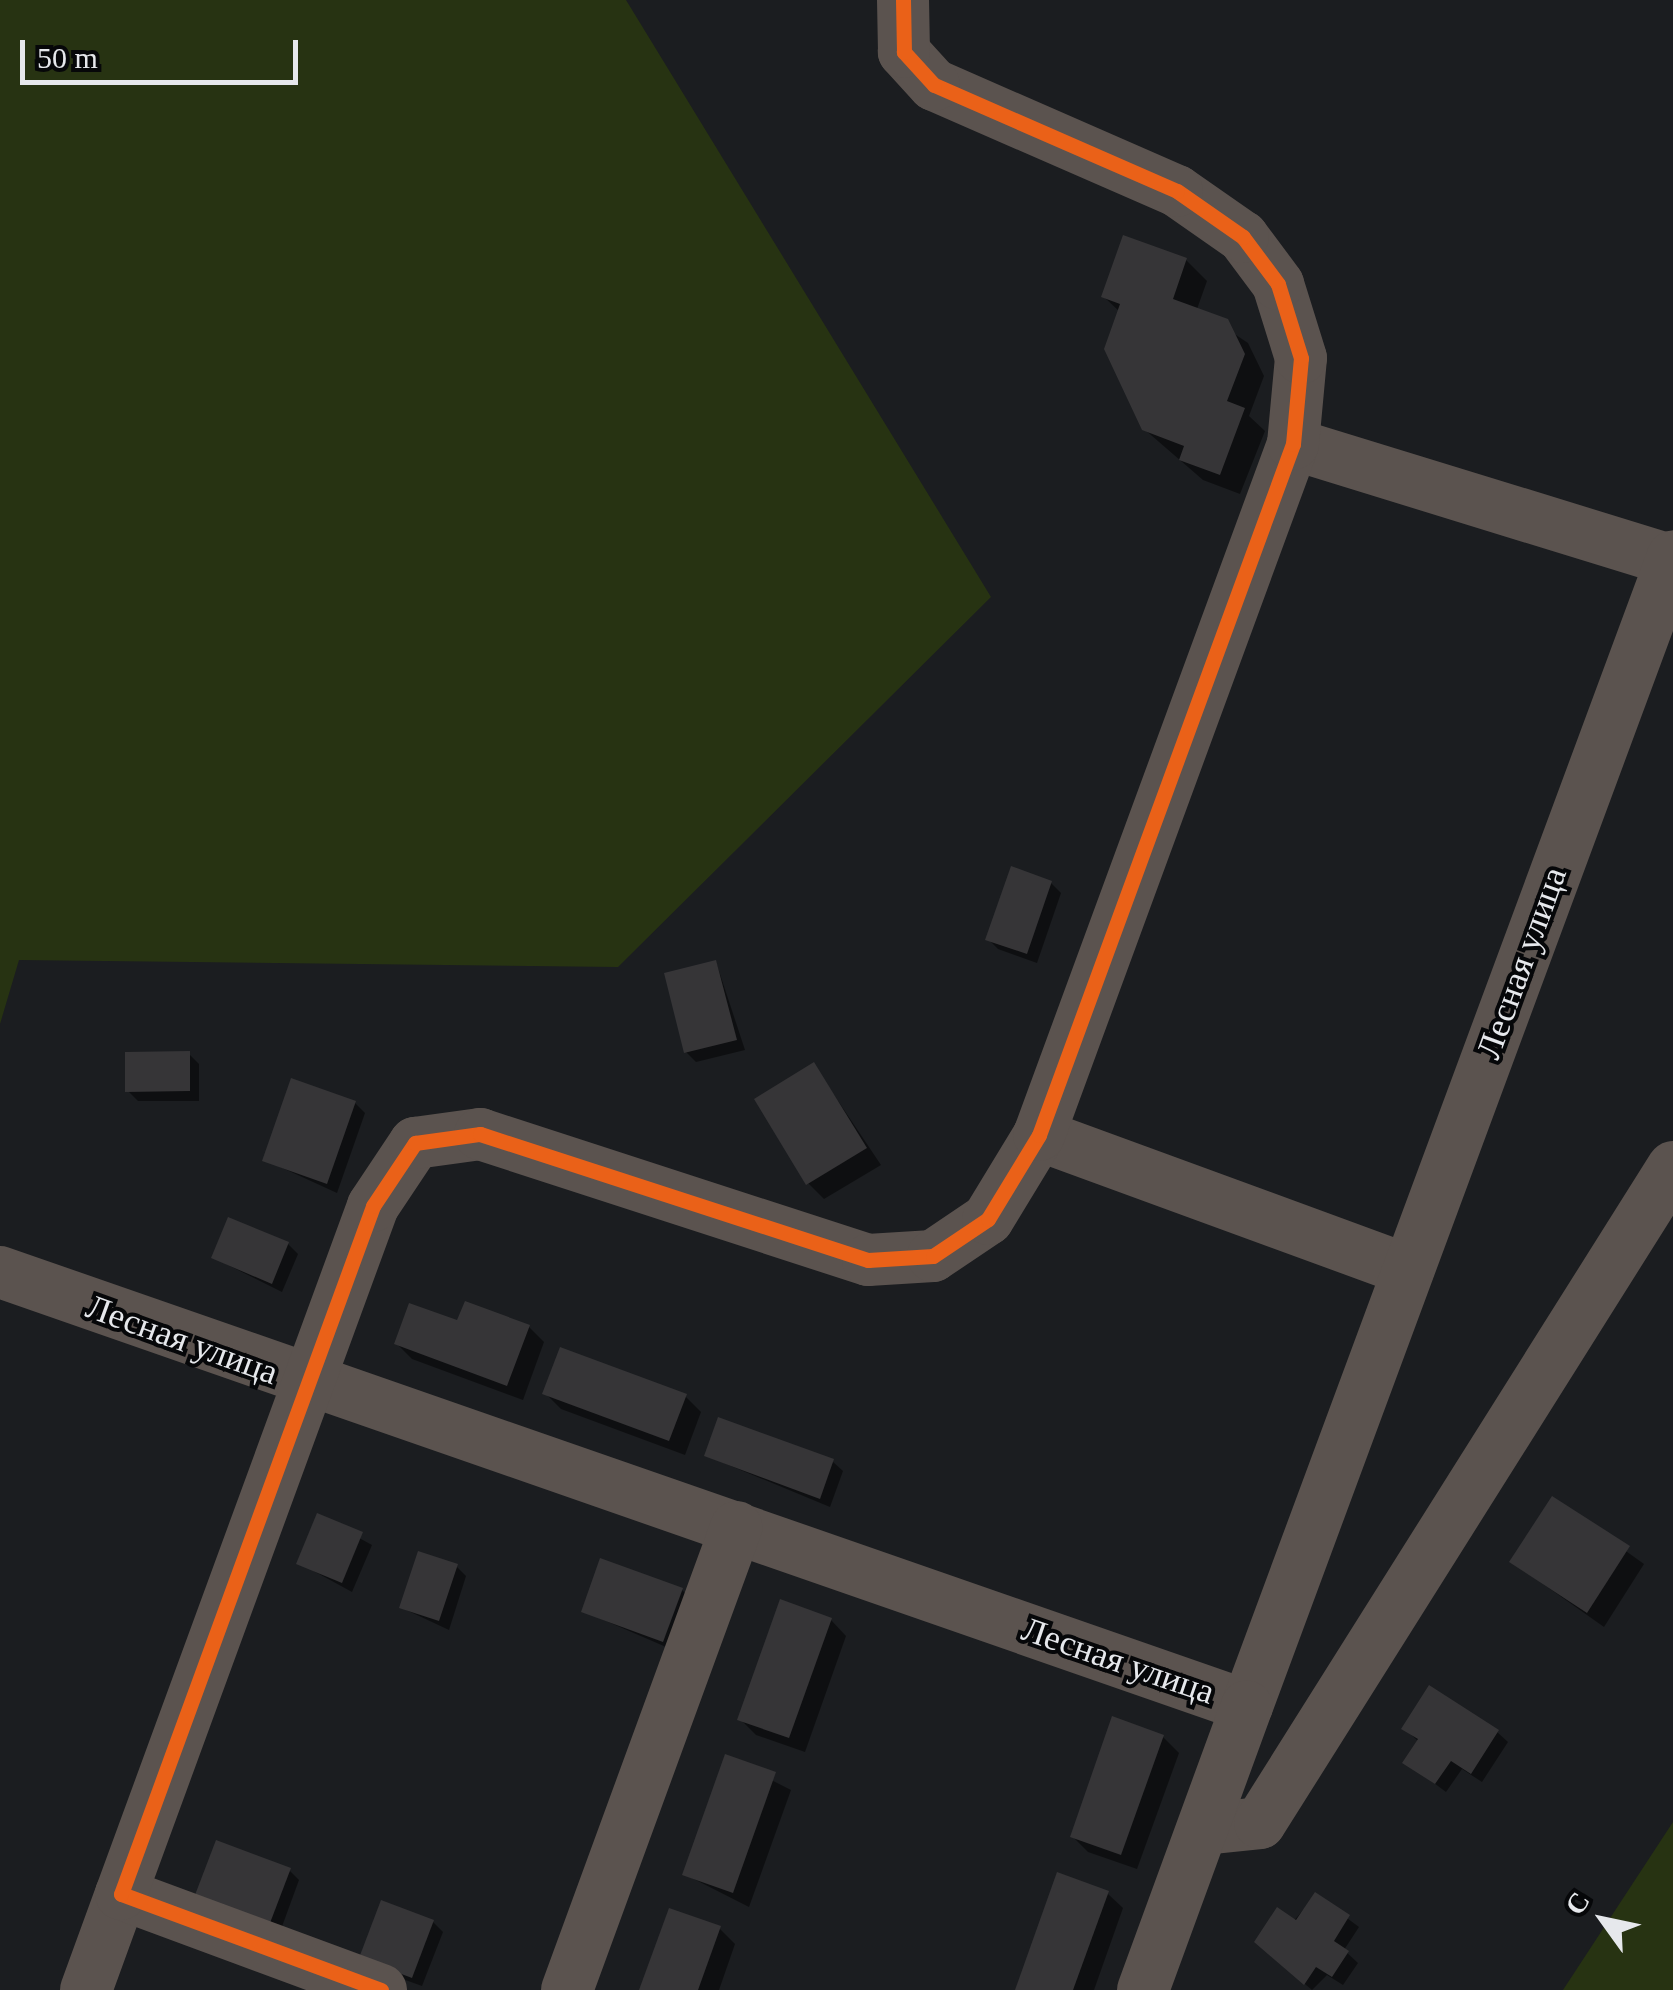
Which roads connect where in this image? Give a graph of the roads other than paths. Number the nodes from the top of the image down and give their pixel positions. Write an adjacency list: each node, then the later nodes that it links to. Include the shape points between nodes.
1 (903, 0): 2 (street, via 904,52 934,85 1177,191 1244,237 1278,284 1301,358)
2 (1293, 444): 3 (street); 4 (street)
3 (1672, 558): 6 (street, Лесная улица)
4 (1039, 1135): 6 (street); 8 (street, via 988,1220 933,1256 868,1260 480,1134 415,1143 372,1206)
5 (1673, 1167): 11 (street, via 1260,1823)
6 (1408, 1270): 10 (street, Лесная улица)
7 (0, 1272): 8 (street, Лесная улица)
8 (306, 1386): 9 (street, Лесная улица); 12 (street)
9 (736, 1526): 10 (street, Лесная улица); 15 (street)
10 (1248, 1706): 11 (street)
11 (1204, 1829): 16 (street)
12 (121, 1894): 13 (street); 14 (street)
13 (86, 1990)
14 (381, 1990)
15 (567, 1990)
16 (1143, 1990)

